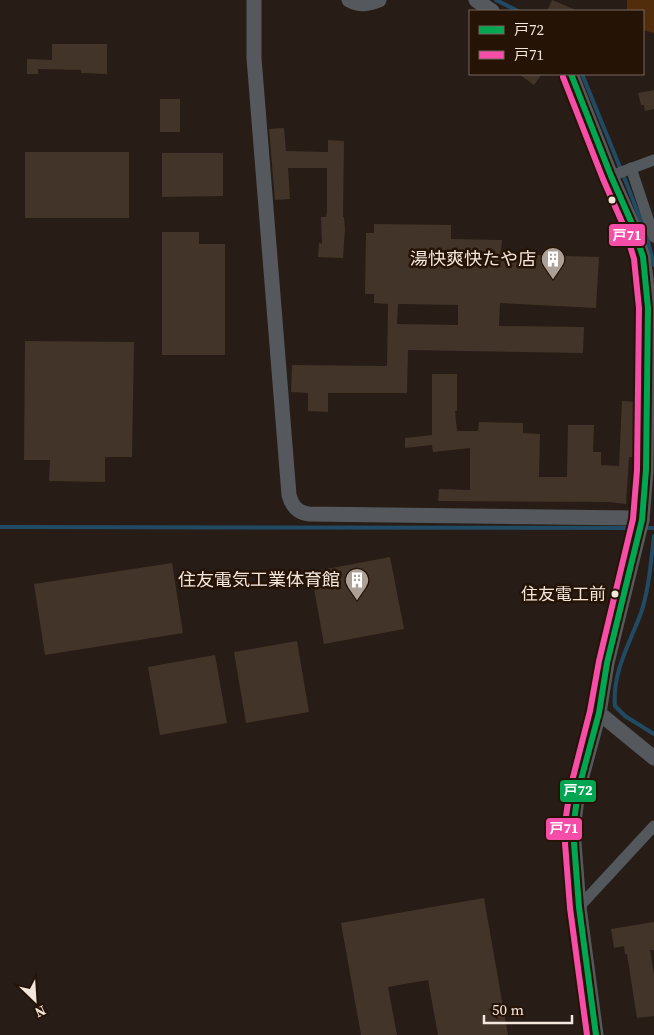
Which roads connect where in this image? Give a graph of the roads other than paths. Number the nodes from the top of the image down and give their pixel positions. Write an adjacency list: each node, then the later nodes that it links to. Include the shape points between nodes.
1 (254, 0): 11 (street, via 254,58 281,406 289,495 294,508 309,514 634,518)
2 (349, 0): 3 (street, via 365,4)
3 (379, 0)
4 (476, 0): 5 (street)
5 (491, 10)
6 (571, 75): 9 (street)
7 (654, 160): 8 (street)
8 (631, 168): 9 (street); 10 (street)
9 (611, 176): 11 (street, via 633,226 646,278)
10 (654, 236)
11 (647, 523): 12 (street, via 636,545 607,663)
12 (599, 713): 13 (street); 15 (street, via 578,791 573,830)
13 (654, 758)
14 (654, 826): 15 (street)
15 (579, 907): 16 (street)
16 (596, 1035)

